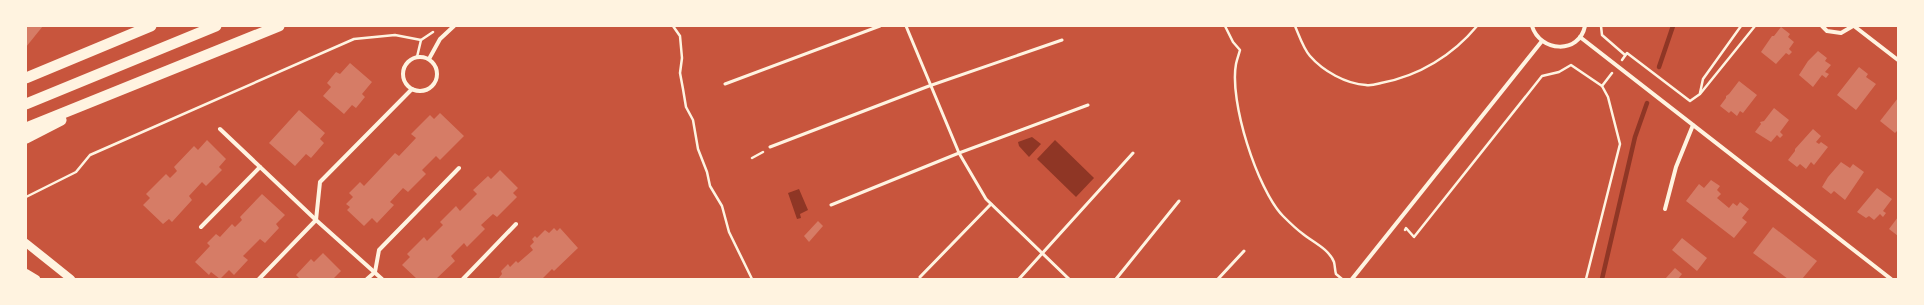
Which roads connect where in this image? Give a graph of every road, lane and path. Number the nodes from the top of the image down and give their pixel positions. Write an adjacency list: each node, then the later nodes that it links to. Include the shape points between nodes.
1 (151, 26): 28 (highway)
2 (216, 26): 35 (highway)
3 (279, 26): 32 (highway)
4 (454, 26): 25 (street, via 440,39)
5 (673, 26): 68 (path, via 680,36 680,72 686,107 693,120 698,149 710,186 722,206 730,232)
6 (880, 26): 29 (lane)
7 (906, 26): 30 (lane)
8 (1225, 26): 73 (path, via 1240,50 1235,65 1236,88 1252,162 1282,215 1303,235 1316,242 1334,261 1336,274)
9 (1295, 26): 10 (path, via 1309,55 1328,72 1348,81 1367,85 1394,80 1424,69 1452,51)
10 (1477, 26)
11 (1532, 26): 22 (street)
12 (1585, 26): 19 (street)
13 (1601, 26): 23 (path, via 1602,35)
14 (1742, 26): 34 (path, via 1703,79)
15 (1755, 26): 34 (path)
16 (1822, 26): 17 (street, via 1828,31 1841,33)
17 (1853, 26): 26 (street)
18 (436, 30): 20 (path)
19 (1580, 37): 22 (street, via 1570,44 1557,48); 27 (street)
20 (421, 40): 24 (path); 47 (path, via 395,34 354,39 90,155 76,172)
21 (1062, 40): 30 (lane)
22 (1542, 41): 74 (street)
23 (1626, 55): 27 (path); 34 (path, via 1627,53 1690,101)
24 (417, 57): 25 (street); 33 (street, via 407,62 402,73 407,85)
25 (429, 59): 33 (street, via 436,67 437,79 424,91)
26 (1898, 60)
27 (1618, 66): 31 (path); 37 (street)
28 (26, 78)
29 (725, 84)
30 (930, 86): 41 (lane); 42 (lane)
31 (1602, 86): 55 (path, via 1571,65 1559,72 1542,76 1414,237 1406,228); 75 (path, via 1608,97 1620,144)
32 (125, 87): 38 (highway); 40 (highway)
33 (412, 89): 52 (street, via 320,182)
34 (1700, 94)
35 (26, 104)
36 (1088, 105): 42 (lane)
37 (1693, 125): 51 (street, via 1676,167); 76 (street)
38 (26, 128)
39 (220, 129): 45 (street)
40 (26, 138)
41 (770, 147): 44 (path)
42 (959, 153): 49 (lane); 50 (lane)
43 (1133, 153): 58 (lane)
44 (752, 158)
45 (260, 167): 52 (street); 54 (street)
46 (459, 168): 59 (street, via 379,250)
47 (26, 197)
48 (1180, 201): 71 (lane)
49 (991, 204): 58 (lane); 61 (lane)
50 (831, 205)
51 (1665, 209)
52 (316, 220): 59 (street); 64 (street)
53 (516, 224): 67 (street)
54 (201, 227)
55 (1402, 234)
56 (26, 243): 63 (main road)
57 (1244, 251): 72 (lane)
58 (1043, 253): 69 (lane); 70 (lane)
59 (375, 272): 65 (street); 66 (street)
60 (26, 273): 62 (main road)
61 (920, 277)
62 (36, 279)
63 (71, 279)
64 (259, 279)
65 (368, 279)
66 (382, 279)
67 (463, 279)
68 (752, 279)
69 (1020, 279)
70 (1069, 279)
71 (1116, 279)
72 (1218, 279)
73 (1342, 279)
74 (1352, 279)
75 (1586, 279)
76 (1891, 279)

